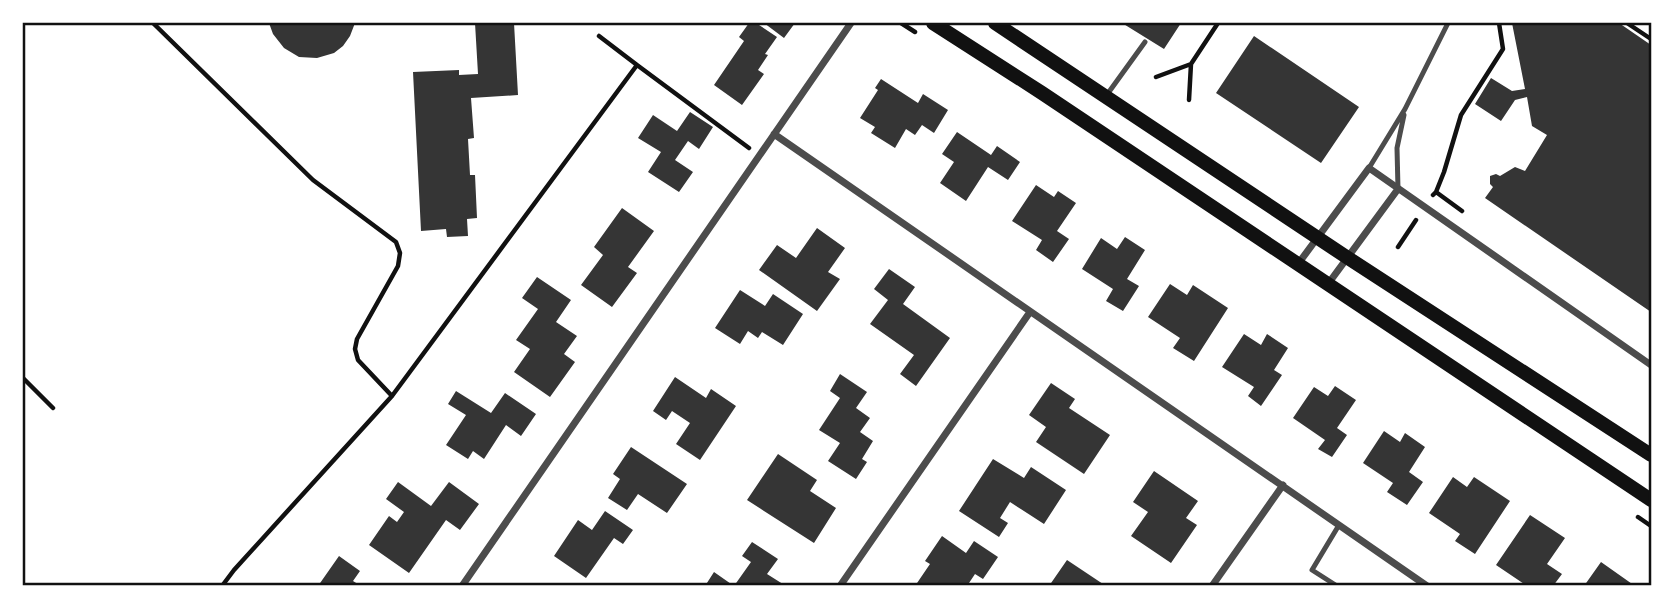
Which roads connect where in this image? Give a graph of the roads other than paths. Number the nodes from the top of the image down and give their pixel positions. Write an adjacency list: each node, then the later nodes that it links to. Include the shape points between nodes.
1 (851, 23): 9 (street)
2 (933, 23): 14 (main road)
3 (995, 23): 5 (main road)
4 (1448, 23): 8 (lane)
5 (1005, 27): 7 (main road)
6 (1145, 42): 7 (lane)
7 (1106, 96): 12 (main road)
8 (1405, 109): 10 (lane); 11 (lane, via 1397,148)
9 (774, 134): 16 (street); 22 (street)
10 (1368, 168): 11 (street); 12 (street)
11 (1398, 189): 13 (street); 17 (street)
12 (1317, 237): 13 (main road); 14 (street)
13 (1348, 258): 15 (street); 18 (main road)
14 (1298, 264): 15 (main road)
15 (1328, 285): 20 (main road)
16 (1030, 312): 19 (street); 23 (street)
17 (1651, 365)
18 (1651, 455)
19 (1283, 485): 21 (street); 24 (street)
20 (1651, 500)
21 (1339, 525): 25 (lane, via 1312,570); 26 (street)
22 (462, 586)
23 (840, 586)
24 (1212, 586)
25 (1337, 586)
26 (1427, 586)

